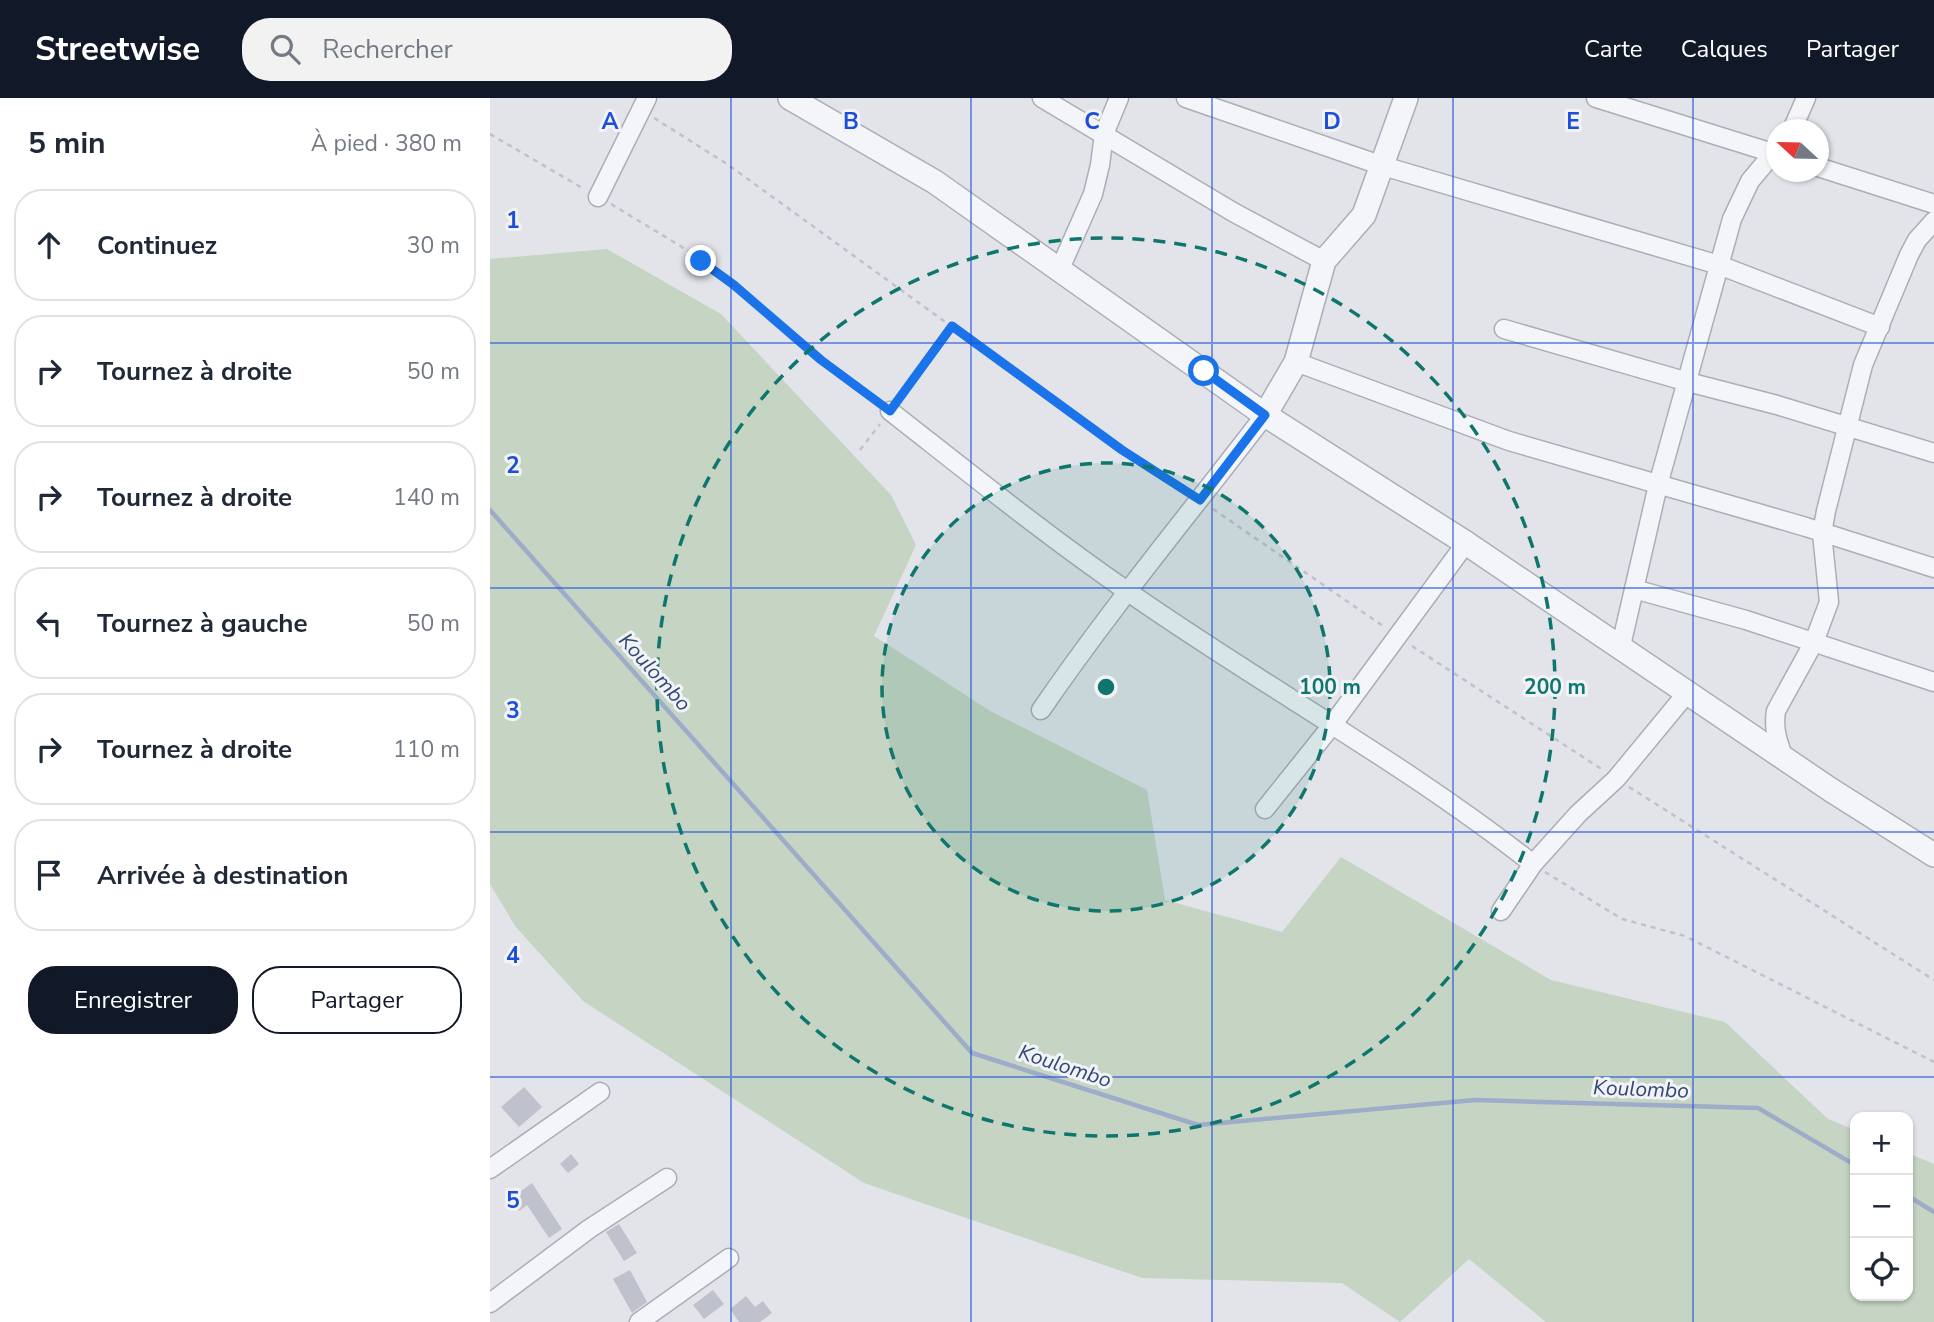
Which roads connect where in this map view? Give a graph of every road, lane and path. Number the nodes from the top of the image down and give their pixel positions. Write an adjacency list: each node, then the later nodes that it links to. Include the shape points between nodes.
1 (790, 98): 21 (street, via 934,182)
2 (1042, 98): 11 (street)
3 (1119, 98): 11 (street)
4 (1186, 98): 14 (street)
5 (1406, 98): 14 (street)
6 (1596, 98): 12 (street)
7 (1806, 98): 9 (street)
8 (644, 104): 16 (street); 22 (path)
9 (1797, 119)
10 (490, 134): 16 (path)
11 (1104, 134): 19 (street); 21 (street, via 1093,194)
12 (1766, 150)
13 (1766, 164): 20 (street, via 1750,181)
14 (1383, 166): 19 (street, via 1364,215); 20 (street)
15 (1829, 171): 17 (street)
16 (598, 197): 27 (path, via 725,278 821,360)
17 (1934, 204)
18 (1931, 228): 23 (street, via 1909,255)
19 (1324, 261): 25 (street)
20 (1718, 265): 23 (street); 26 (street)
21 (1059, 271): 28 (street)
22 (952, 326): 27 (path); 33 (path, via 1122,450)
23 (1880, 327): 29 (street, via 1863,365)
24 (1504, 329): 26 (street)
25 (1296, 362): 28 (street); 32 (street, via 1509,441)
26 (1688, 382): 29 (street); 32 (street)
27 (890, 411): 30 (path); 38 (street)
28 (1265, 415): 33 (street); 35 (street)
29 (1847, 427): 31 (street); 34 (street)
30 (860, 450)
31 (1934, 453)
32 (1658, 485): 34 (street); 37 (street)
33 (1200, 500): 38 (street); 39 (path)
34 (1822, 533): 36 (street); 40 (street, via 1829,602)
35 (1466, 543): 39 (street); 41 (street)
36 (1934, 568)
37 (1634, 589): 40 (street); 41 (street)
38 (1127, 591): 44 (street); 45 (street)
39 (1398, 636): 45 (street); 47 (path)
40 (1814, 642): 42 (street); 46 (street, via 1776,711 1776,737)
41 (1620, 650): 43 (street)
42 (1934, 682)
43 (1687, 694): 46 (street); 47 (street)
44 (1041, 710)
45 (1333, 724): 48 (street); 50 (street)
46 (1784, 759): 49 (street)
47 (1616, 779): 50 (street); 52 (path)
48 (1265, 809)
49 (1934, 855)
50 (1533, 864): 51 (street); 53 (path, via 1622,919 1685,936)
51 (1501, 911)
52 (1934, 980)
53 (1934, 1062)
54 (600, 1092): 55 (street)
55 (490, 1170)
56 (667, 1178): 58 (street)
57 (729, 1258): 59 (street)
58 (490, 1303)
59 (639, 1322)

